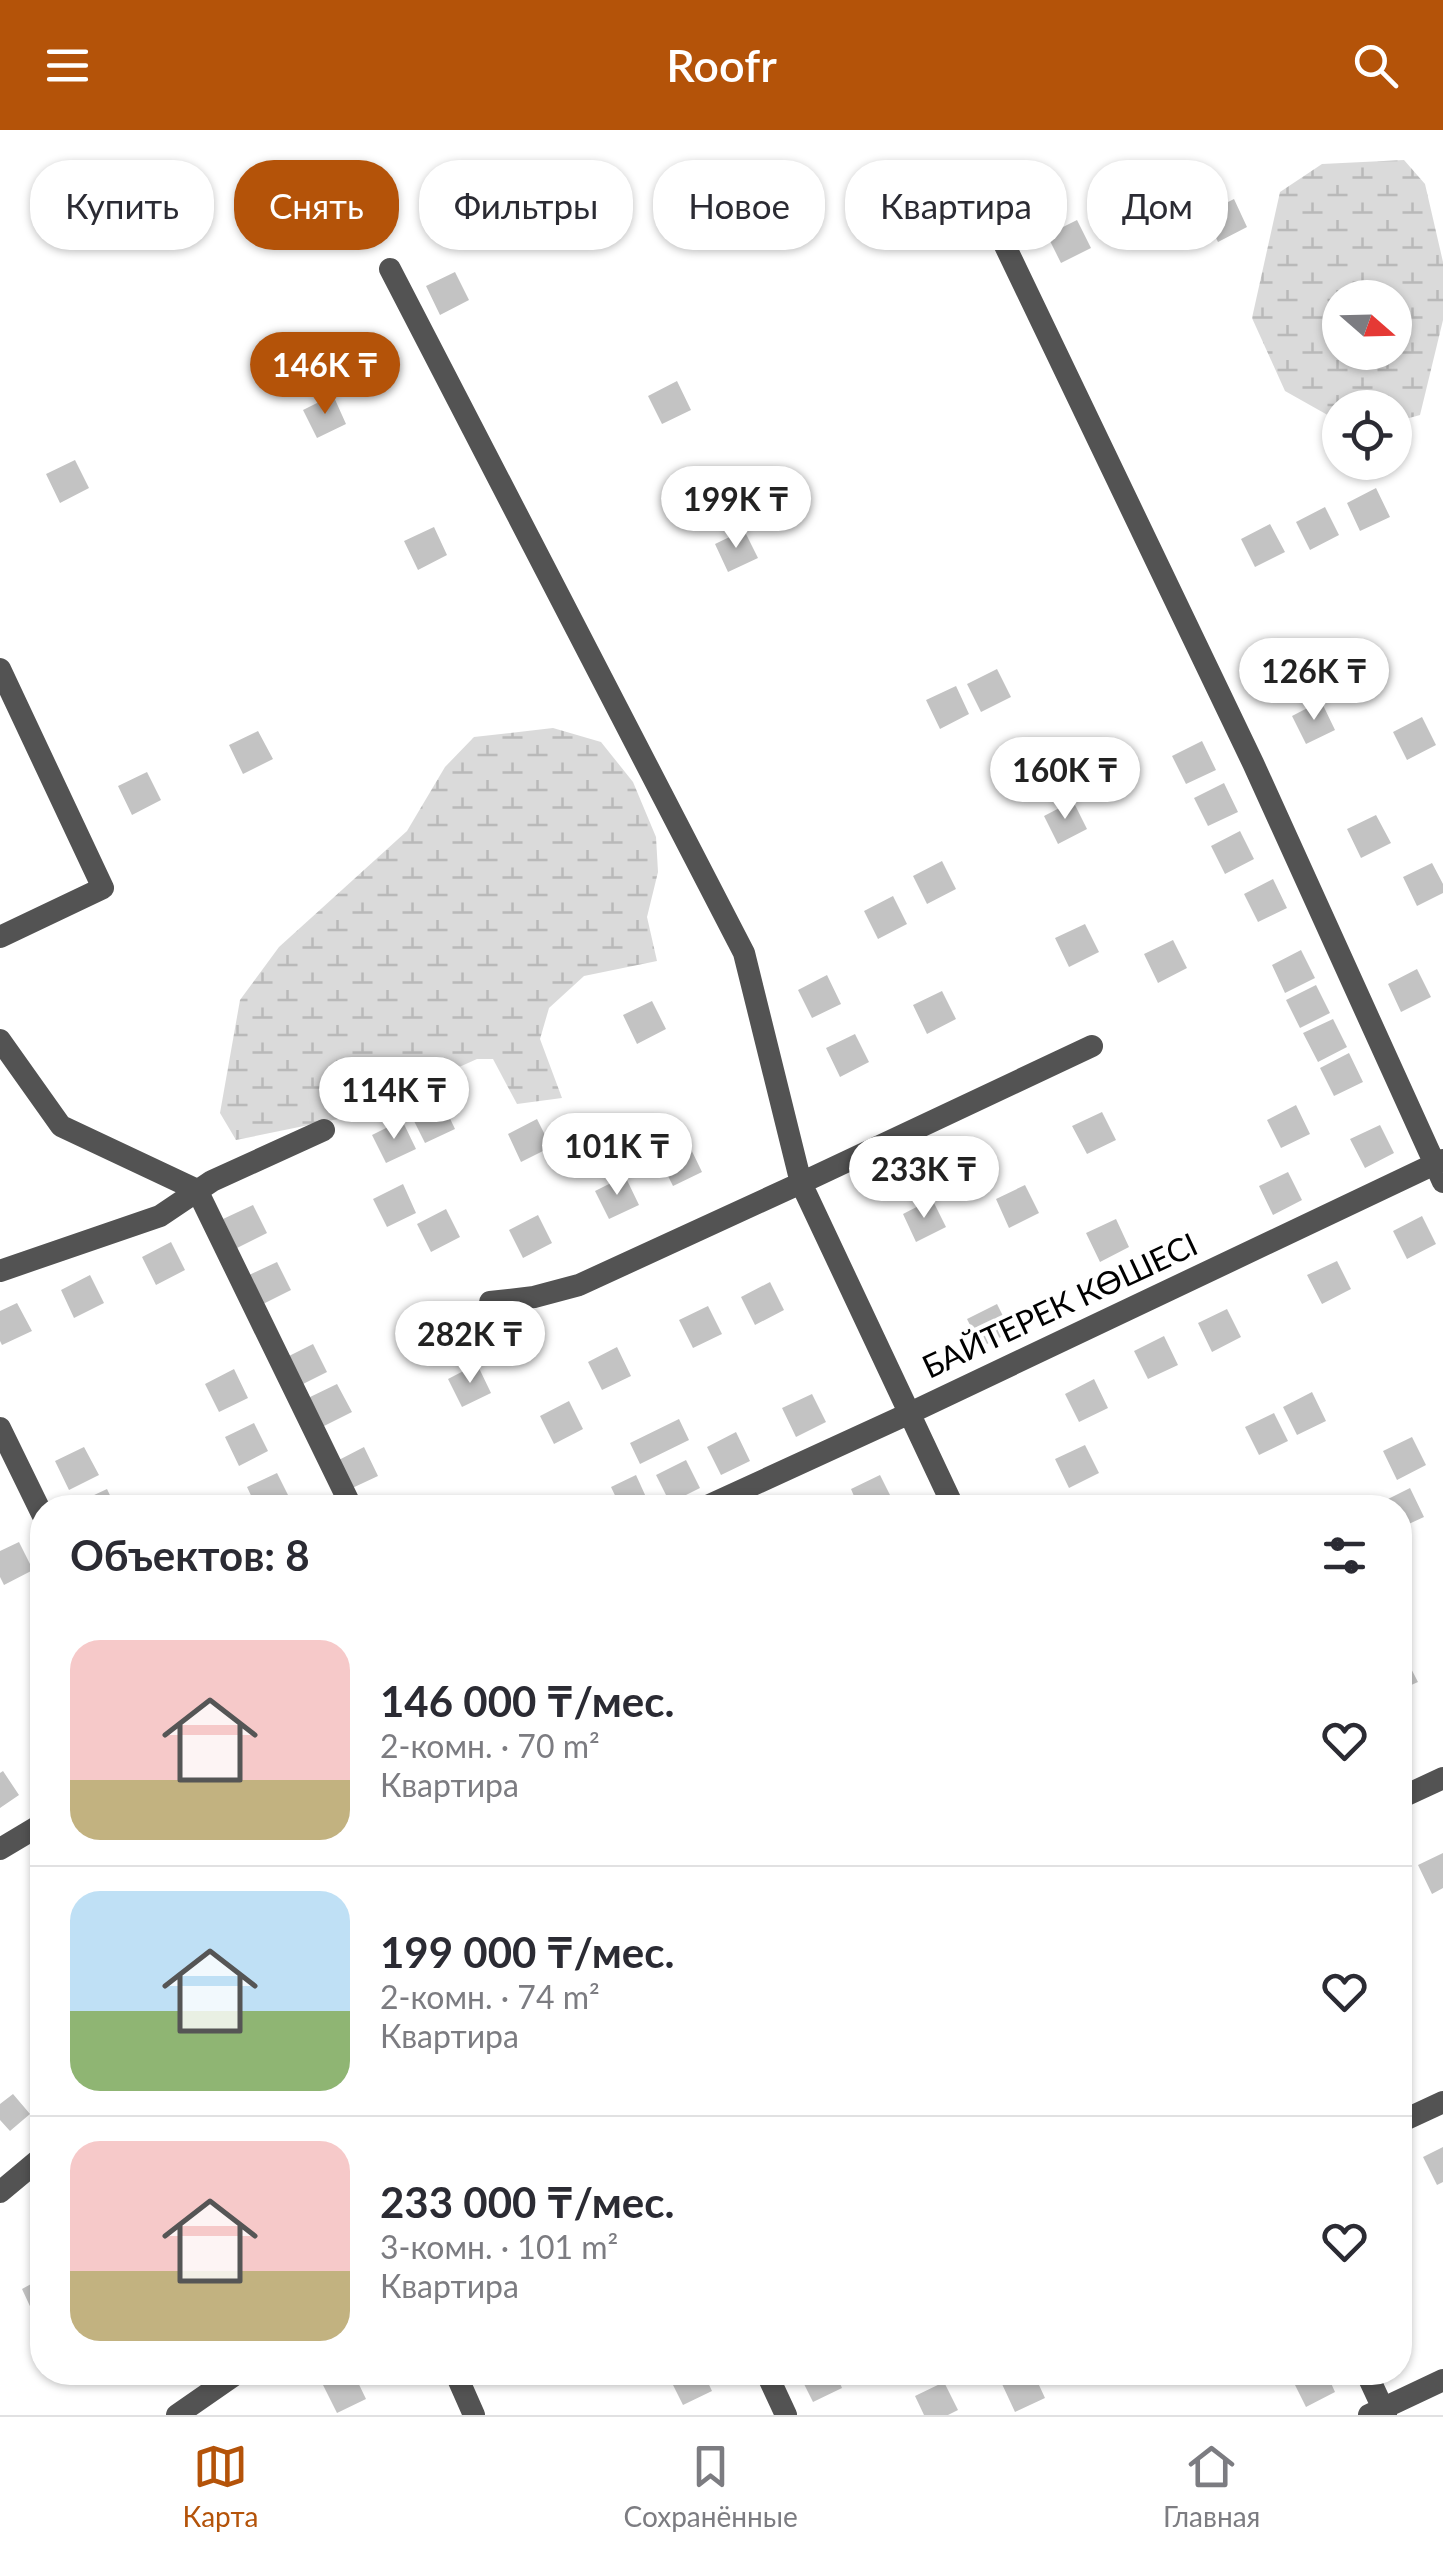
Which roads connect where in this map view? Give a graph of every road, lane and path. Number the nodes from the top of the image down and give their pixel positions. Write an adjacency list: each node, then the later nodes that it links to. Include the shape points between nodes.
1 (1007, 250): 8 (street)
2 (390, 269): 9 (street, via 744,952)
3 (0, 669): 4 (street, via 103,888)
4 (0, 937)
5 (0, 1040): 10 (street, via 61,1126)
6 (1092, 1046): 9 (street)
7 (324, 1130): 10 (street)
8 (1440, 1169): 13 (street, БАЙТЕРЕК КӨШЕСІ)
9 (801, 1183): 12 (street, via 578,1285); 13 (street)
10 (197, 1190): 11 (street, via 160,1216); 16 (street)
11 (0, 1271)
12 (490, 1302)
13 (910, 1413): 17 (street, БАЙТЕРЕК КӨШЕСІ); 18 (street)
14 (0, 1428): 15 (street)
15 (33, 1495)
16 (346, 1495)
17 (731, 1495)
18 (948, 1495)
19 (1443, 1778): 20 (street)
20 (1412, 1792)
21 (30, 1831): 22 (street)
22 (0, 1849)
23 (1443, 2102): 24 (street)
24 (1412, 2116)
25 (30, 2167): 26 (street)
26 (0, 2192)
27 (1443, 2380): 32 (street)
28 (221, 2385): 33 (street)
29 (461, 2385): 34 (street)
30 (772, 2385): 35 (street)
31 (1370, 2385): 32 (street)
32 (1379, 2413)
33 (178, 2415)
34 (474, 2415)
35 (786, 2415)

